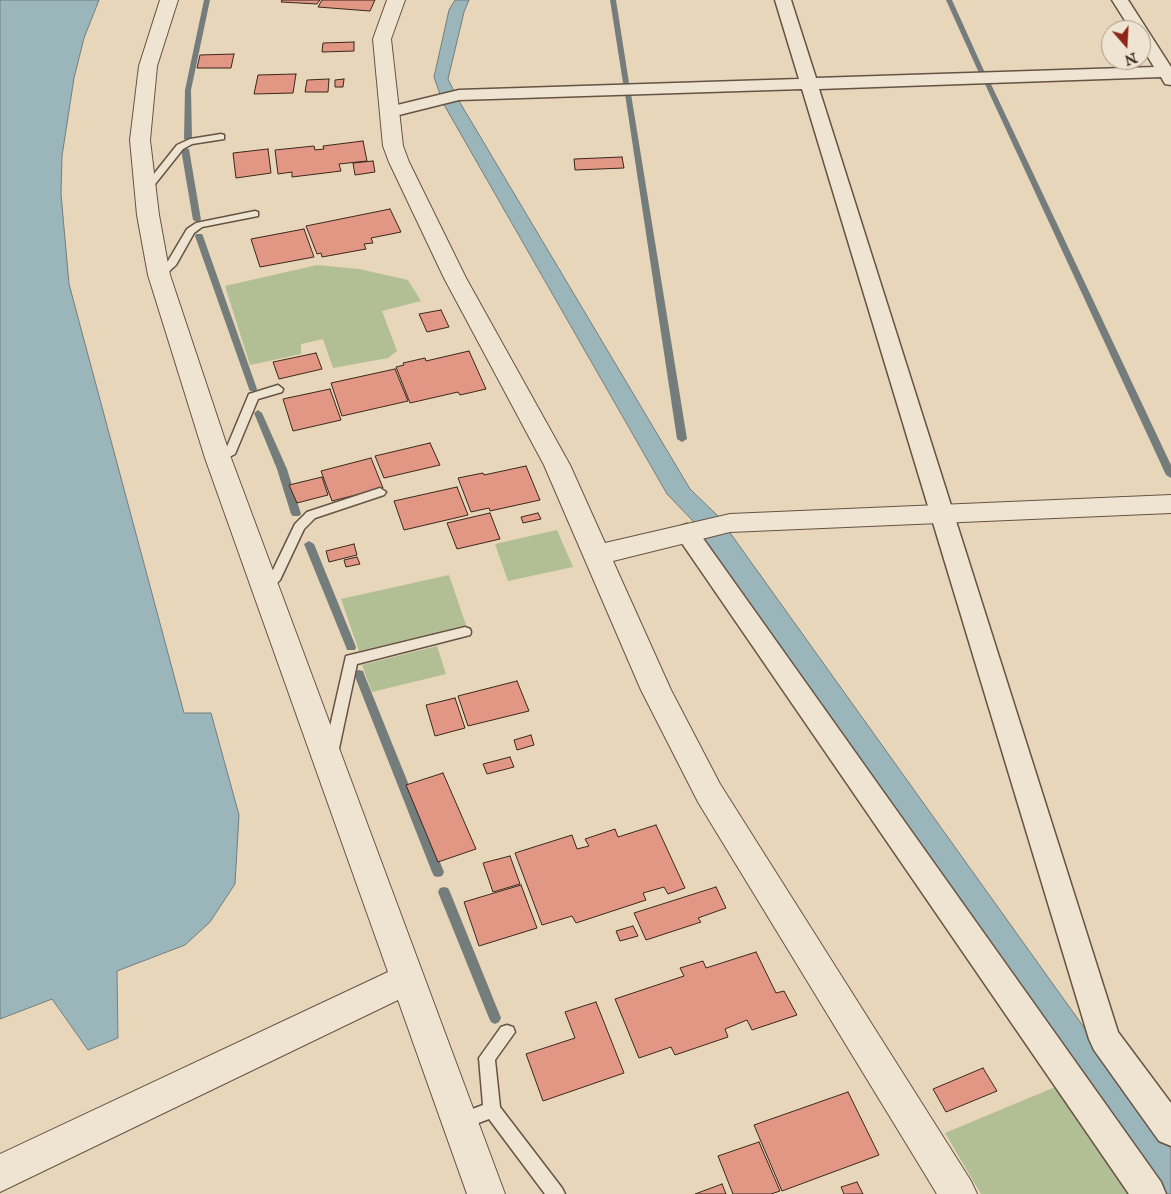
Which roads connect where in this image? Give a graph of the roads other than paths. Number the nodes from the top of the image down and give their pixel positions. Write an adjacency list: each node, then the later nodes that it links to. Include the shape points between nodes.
1 (169, 0): 11 (street, via 148,66 140,140)
2 (396, 0): 9 (street, via 382,39)
3 (784, 0): 8 (street)
4 (1120, 0): 5 (street)
5 (1133, 20)
6 (1151, 47): 7 (street)
7 (1169, 74): 8 (street)
8 (810, 84): 9 (street, via 459,95); 18 (street)
9 (390, 112): 20 (street, via 393,146 399,162 455,278 558,465)
10 (221, 138): 11 (lane, via 190,142 180,147)
11 (145, 191): 13 (street)
12 (255, 214): 13 (lane, via 199,225 190,231 172,263)
13 (159, 275): 15 (street)
14 (278, 389): 15 (lane, via 253,397 231,451)
15 (218, 458): 21 (street)
16 (380, 492): 21 (lane, via 311,516 299,527 276,577)
17 (1171, 504): 18 (street)
18 (944, 514): 19 (street, via 730,523); 28 (street, via 1105,1039)
19 (691, 532): 20 (street); 33 (street)
20 (597, 555): 32 (street, via 656,690 709,794)
21 (265, 588): 23 (street)
22 (465, 632): 23 (lane, via 351,660)
23 (329, 762): 24 (street)
24 (408, 979): 27 (street); 29 (street)
25 (506, 1032): 26 (lane, via 487,1058)
26 (492, 1110): 27 (lane); 31 (lane)
27 (460, 1122): 30 (street)
28 (1171, 1130)
29 (0, 1172)
30 (486, 1194)
31 (556, 1194)
32 (958, 1194)
33 (1149, 1194)

